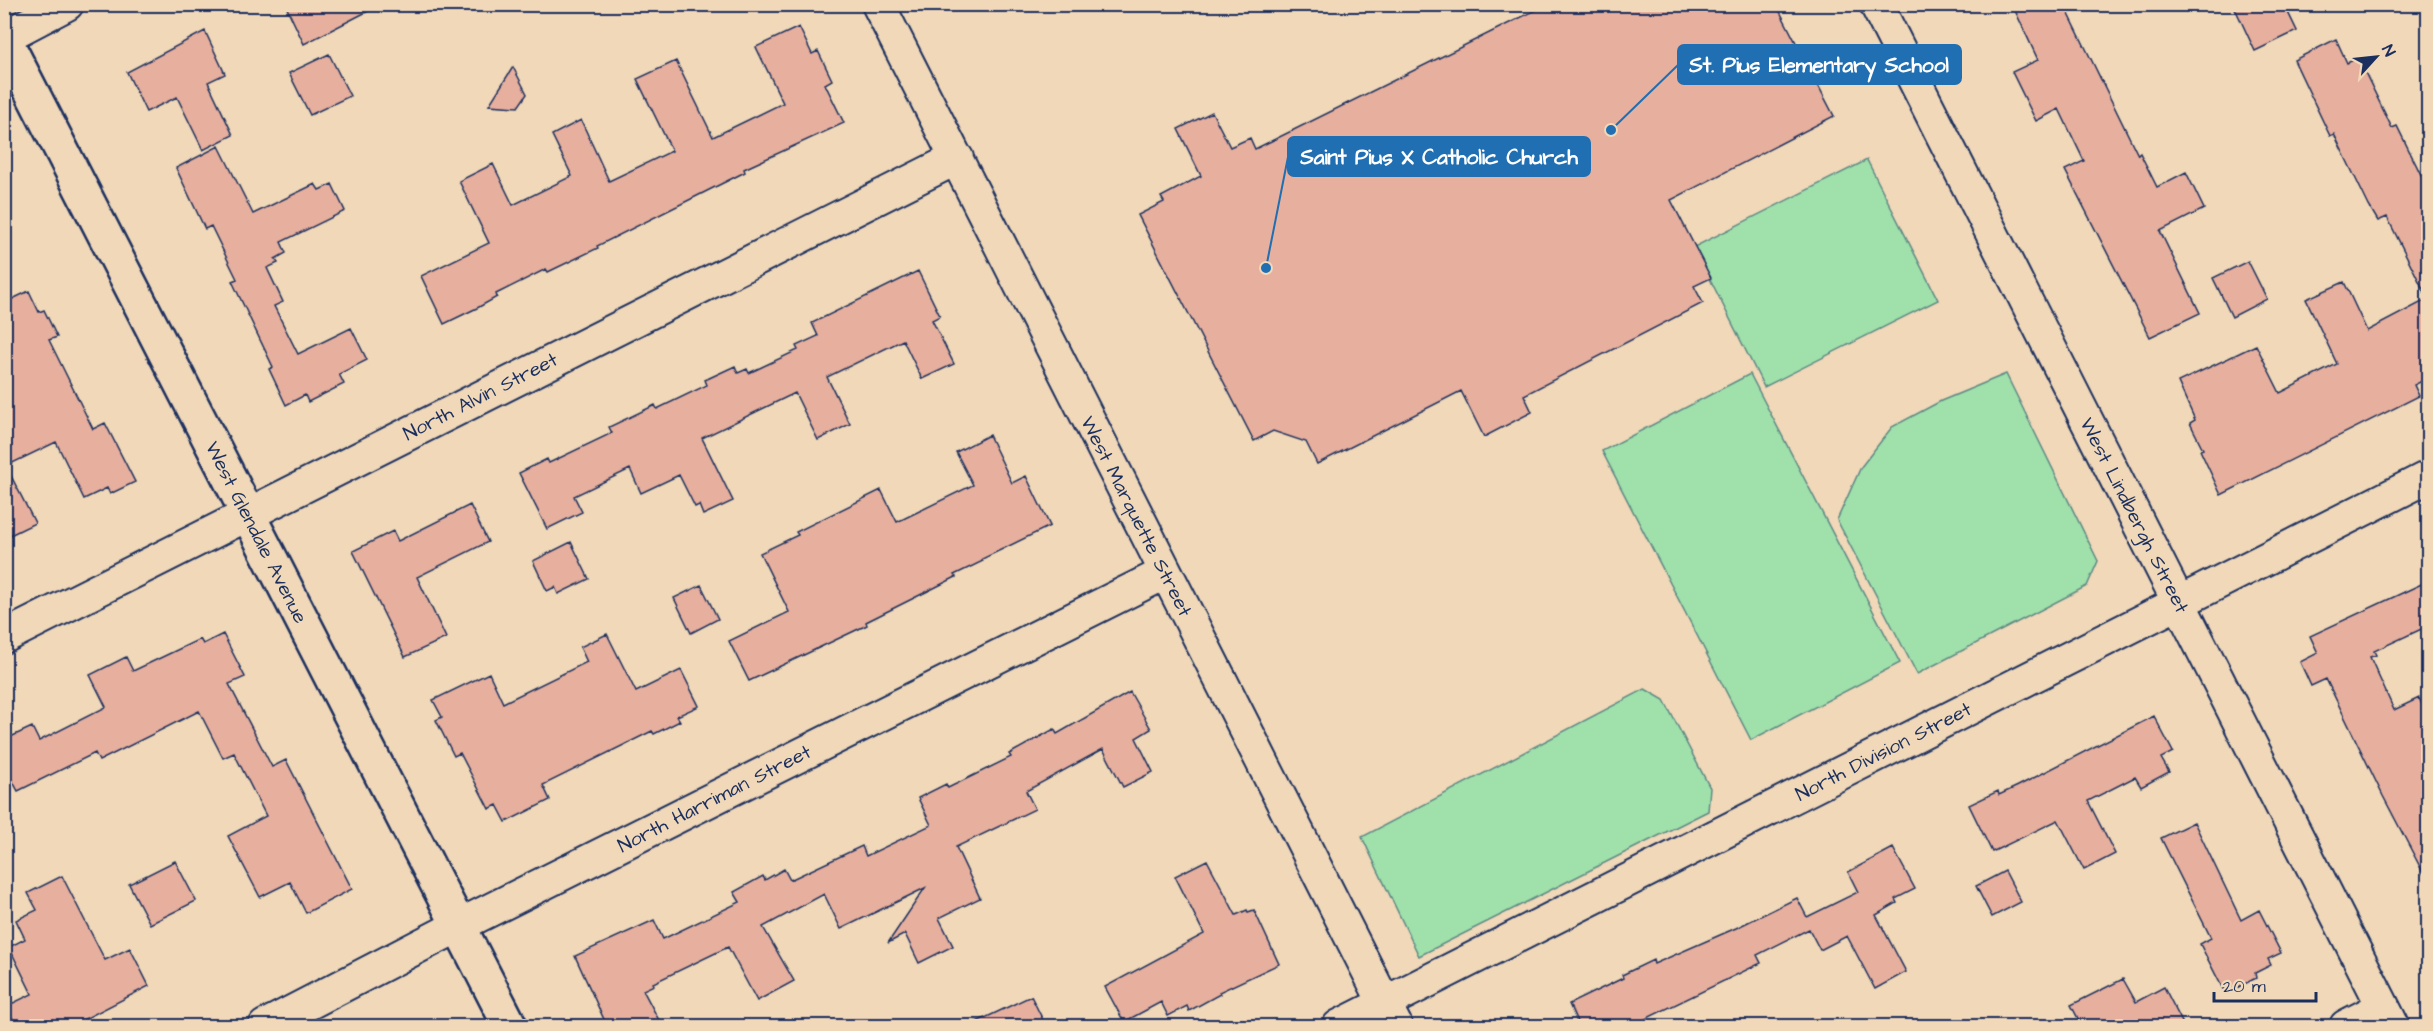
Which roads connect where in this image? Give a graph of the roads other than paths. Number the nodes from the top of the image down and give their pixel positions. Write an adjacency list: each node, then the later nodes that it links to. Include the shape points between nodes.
1 (67, 4): 4 (street)
2 (878, 4): 5 (street, West Marquette Street)
3 (1875, 4): 9 (street, West Lindbergh Street)
4 (4, 38): 7 (street, West Glendale Avenue)
5 (957, 158): 7 (street, North Alvin Street); 8 (street, West Marquette Street)
6 (2428, 477): 9 (street, North Division Street)
7 (248, 513): 10 (street, North Alvin Street); 11 (street, West Glendale Avenue)
8 (1164, 573): 11 (street, North Harriman Street); 12 (street, West Marquette Street)
9 (2178, 601): 12 (street, North Division Street); 13 (street, West Lindbergh Street)
10 (4, 637)
11 (458, 926): 14 (street, North Harriman Street); 15 (street, West Glendale Avenue)
12 (1390, 1015): 16 (street, North Division Street)
13 (2388, 1017): 17 (street)
14 (265, 1026)
15 (510, 1026)
16 (1339, 1026)
17 (2346, 1026)

